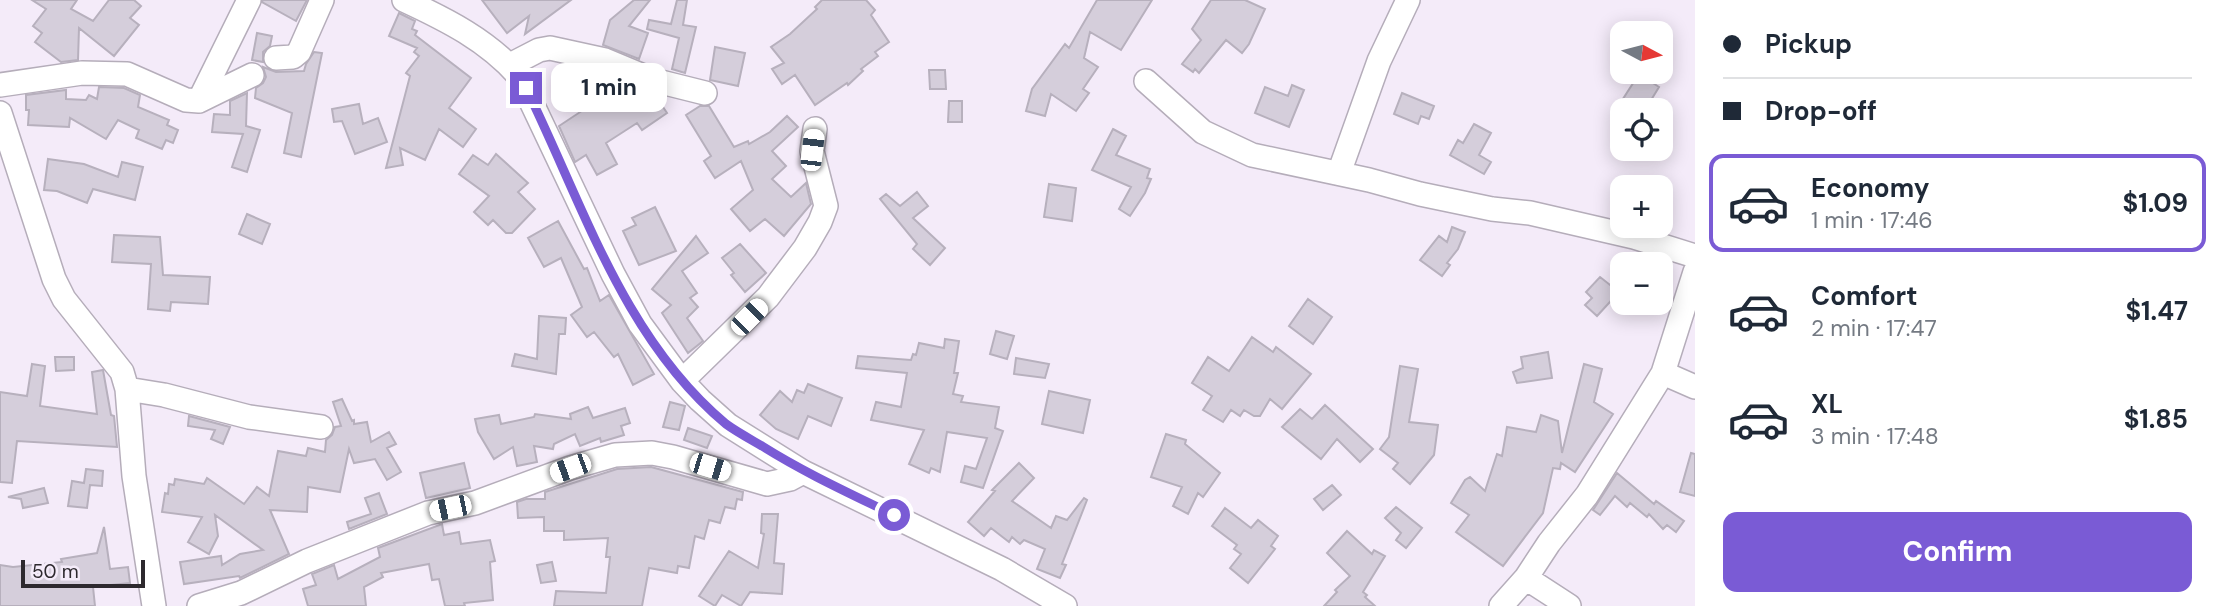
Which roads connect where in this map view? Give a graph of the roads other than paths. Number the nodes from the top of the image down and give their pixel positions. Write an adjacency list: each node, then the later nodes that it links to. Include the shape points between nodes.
1 (249, 0): 11 (street)
2 (321, 0): 5 (street, via 299,52)
3 (404, 0): 6 (street, via 466,30)
4 (1408, 0): 14 (street, via 1379,61)
5 (276, 58)
6 (510, 65): 10 (street, via 550,48 605,60 653,80); 18 (street, via 526,88 640,324)
7 (252, 75): 11 (street)
8 (1146, 81): 14 (street, via 1203,132 1252,155)
9 (0, 85): 11 (street, via 82,73 127,74 186,100)
10 (705, 93)
11 (199, 101)
12 (0, 113): 20 (street, via 54,279 64,299 122,372)
13 (815, 128): 18 (street, via 812,150 826,206 820,222 768,297)
14 (1339, 173): 15 (street, via 1634,237)
15 (1695, 256)
16 (1695, 272): 17 (street)
17 (1663, 373): 19 (street); 23 (street, via 1602,471)
18 (682, 380): 22 (street, via 728,425)
19 (1695, 387)
20 (127, 389): 21 (street, via 248,417); 24 (street, via 134,476)
21 (321, 427)
22 (803, 472): 25 (street, via 767,484 673,457 615,455 475,503 428,513); 26 (street, via 1002,569)
23 (1526, 578): 27 (street); 28 (street)
24 (154, 606)
25 (199, 606)
26 (1065, 606)
27 (1501, 606)
28 (1569, 606)

